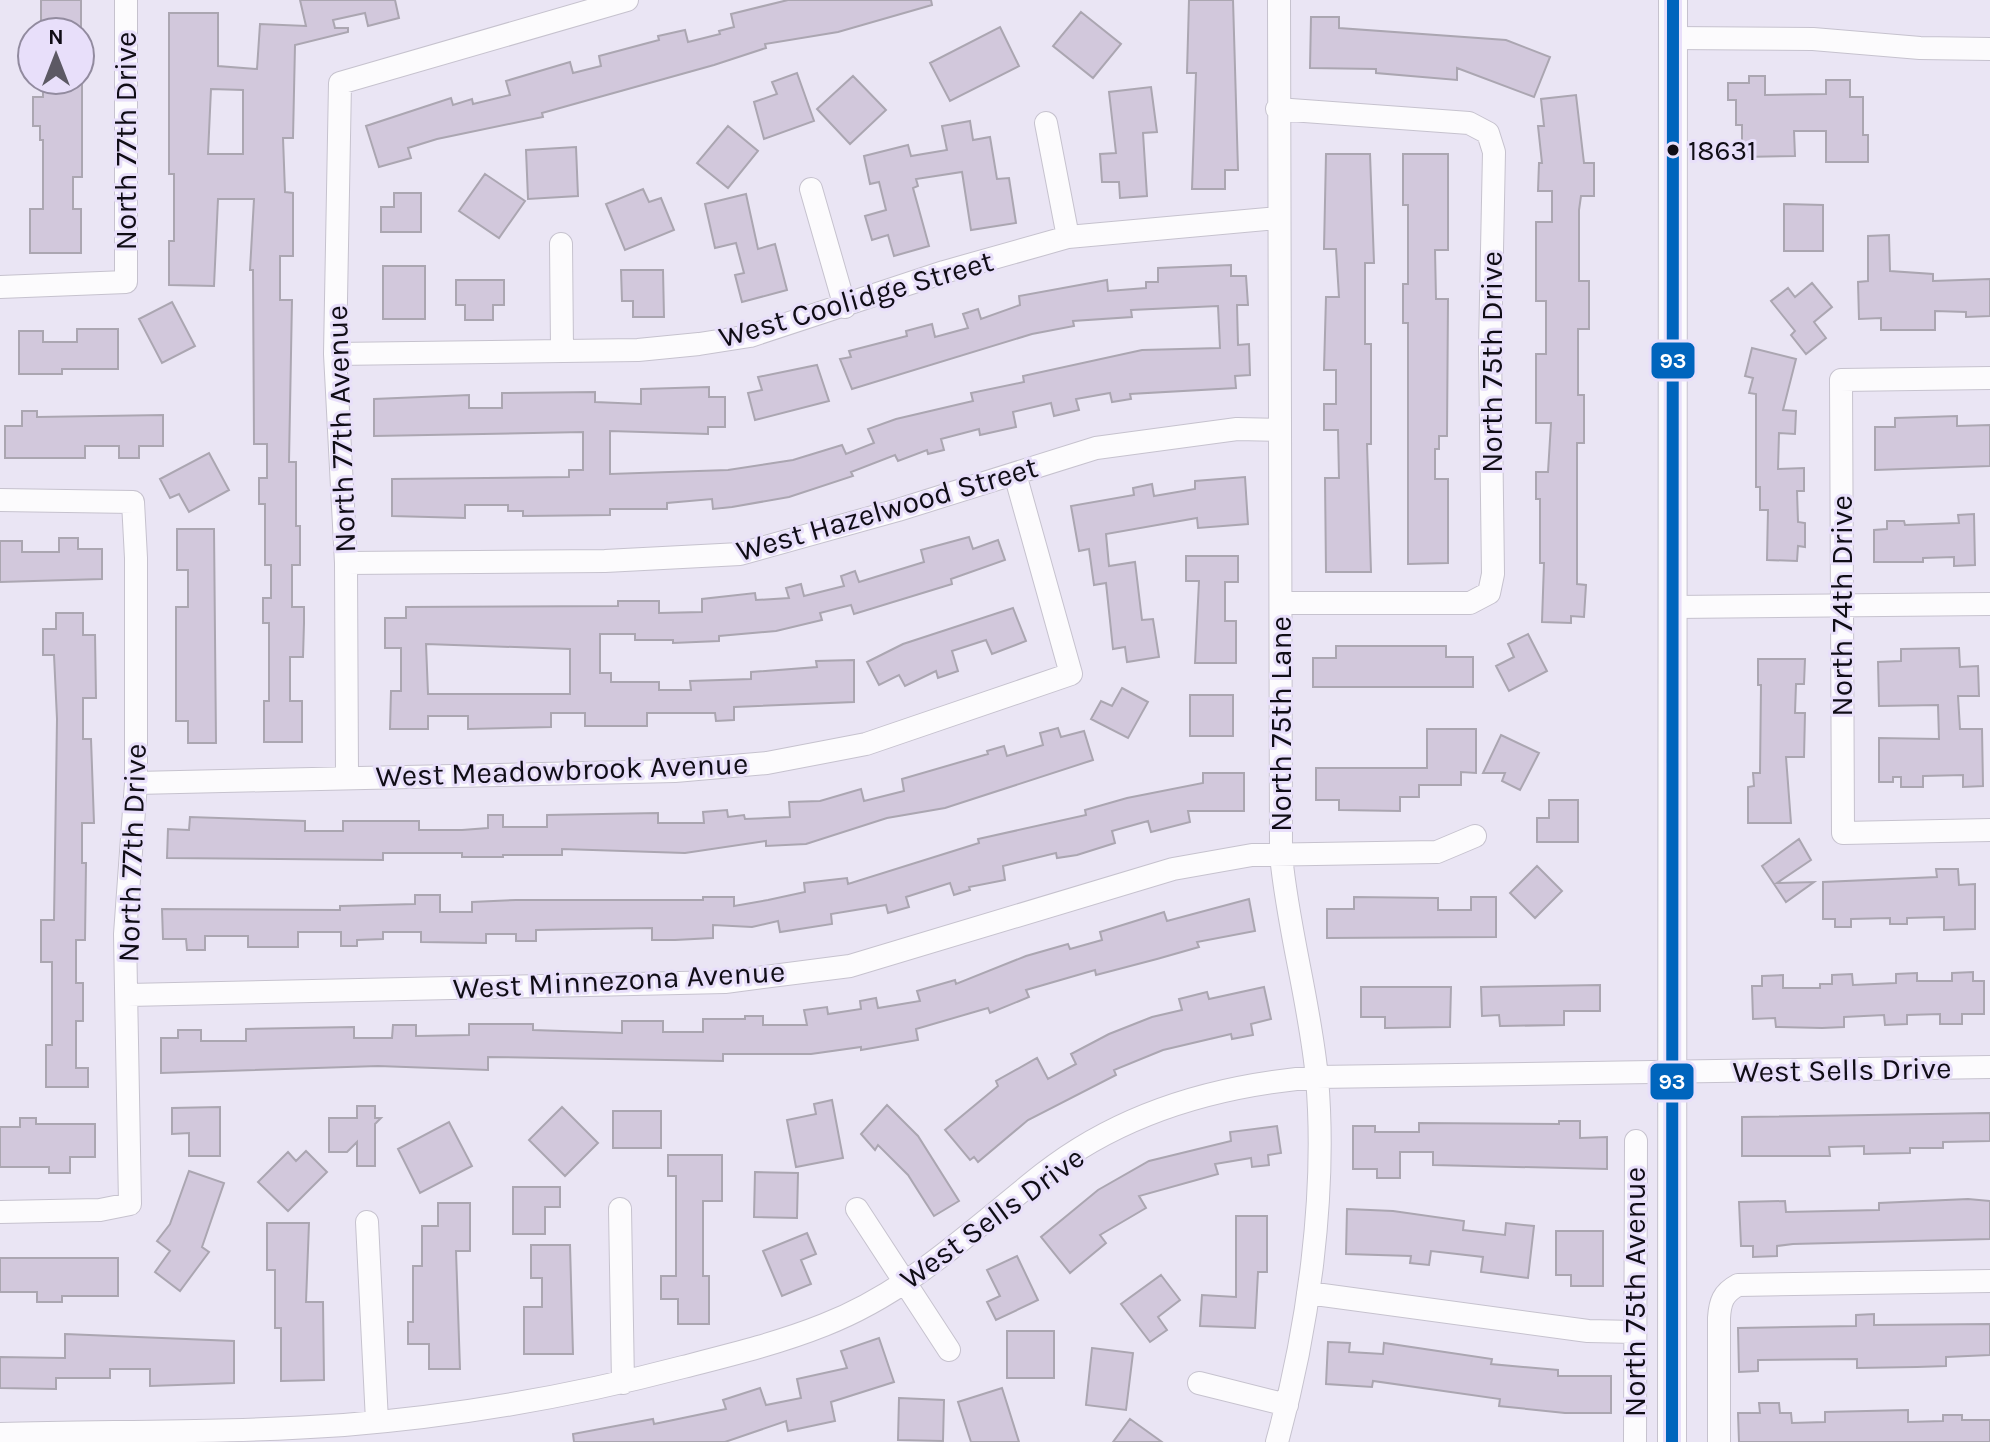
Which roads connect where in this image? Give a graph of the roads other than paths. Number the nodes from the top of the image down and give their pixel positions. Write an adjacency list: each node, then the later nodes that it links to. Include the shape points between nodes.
1 (126, 0): 13 (street, North 77th Drive, via 126,282)
2 (627, 0): 16 (street, North 77th Avenue, via 340,83)
3 (1279, 0): 7 (street, North 75th Lane)
4 (1673, 0): 5 (main road, North 75th Avenue)
5 (1673, 38): 6 (street); 24 (main road, North 75th Avenue)
6 (1990, 49)
7 (1277, 109): 10 (street, North 75th Lane); 22 (street, North 75th Drive, via 1469,123 1488,133 1494,152 1489,593 1470,603)
8 (1046, 123): 11 (street)
9 (811, 189): 14 (street)
10 (1278, 218): 11 (street, West Coolidge Street); 18 (street, North 75th Lane)
11 (1068, 237): 14 (street, West Coolidge Street)
12 (561, 244): 15 (street)
13 (0, 287)
14 (845, 307): 15 (street, West Coolidge Street, via 750,336 699,344 638,350)
15 (562, 348): 16 (street, West Coolidge Street)
16 (335, 354): 21 (street, North 77th Avenue)
17 (1990, 378): 25 (street, North 74th Drive, via 1841,380)
18 (1280, 430): 19 (street, West Hazelwood Street, via 1237,429 1096,448); 22 (street, North 75th Lane)
19 (1015, 474): 21 (street, West Hazelwood Street, via 740,554); 26 (street, West Meadowbrook Avenue, via 1071,674 866,744 767,763 675,771)
20 (0, 500): 27 (street, North 77th Drive, via 133,502)
21 (346, 563): 26 (street, North 77th Avenue)
22 (1281, 603): 30 (street, North 75th Lane)
23 (1990, 604): 25 (street)
24 (1674, 607): 25 (street); 33 (main road, North 75th Avenue)
25 (1842, 607): 28 (street, North 74th Drive, via 1843,833)
26 (347, 776): 27 (street, West Meadowbrook Avenue)
27 (136, 783): 31 (street, North 77th Drive, via 125,934)
28 (1990, 830)
29 (1475, 836): 30 (street, West Minnezona Avenue, via 1437,852)
30 (1281, 855): 31 (street, West Minnezona Avenue, via 1173,869 850,966 725,982); 34 (street, North 75th Lane)
31 (128, 995): 38 (street, North 77th Drive, via 130,1204 100,1210)
32 (1990, 1067): 33 (street, West Sells Drive)
33 (1673, 1072): 34 (street, West Sells Drive); 53 (main road, North 75th Avenue)
34 (1317, 1077): 41 (street, West Sells Drive, via 1221,1090 1176,1102 1117,1128 1046,1172); 42 (street, North 75th Lane, via 1317,1175)
35 (1636, 1141): 43 (street, North 75th Avenue)
36 (620, 1209): 45 (street)
37 (857, 1209): 41 (street)
38 (0, 1212)
39 (367, 1222): 48 (street)
40 (1990, 1281): 54 (street, via 1738,1285 1727,1291 1719,1318)
41 (906, 1284): 44 (street); 45 (street, West Sells Drive, via 824,1325)
42 (1308, 1293): 43 (street); 47 (street, North 75th Lane)
43 (1635, 1332): 52 (street, North 75th Avenue)
44 (949, 1350)
45 (623, 1383): 48 (street, West Sells Drive)
46 (1199, 1383): 47 (street)
47 (1287, 1405): 51 (street, North 75th Lane)
48 (377, 1421): 50 (street, West Sells Drive)
49 (0, 1434): 50 (street, West Sells Drive)
50 (141, 1436)
51 (1277, 1442)
52 (1635, 1442)
53 (1672, 1442)
54 (1719, 1442)

